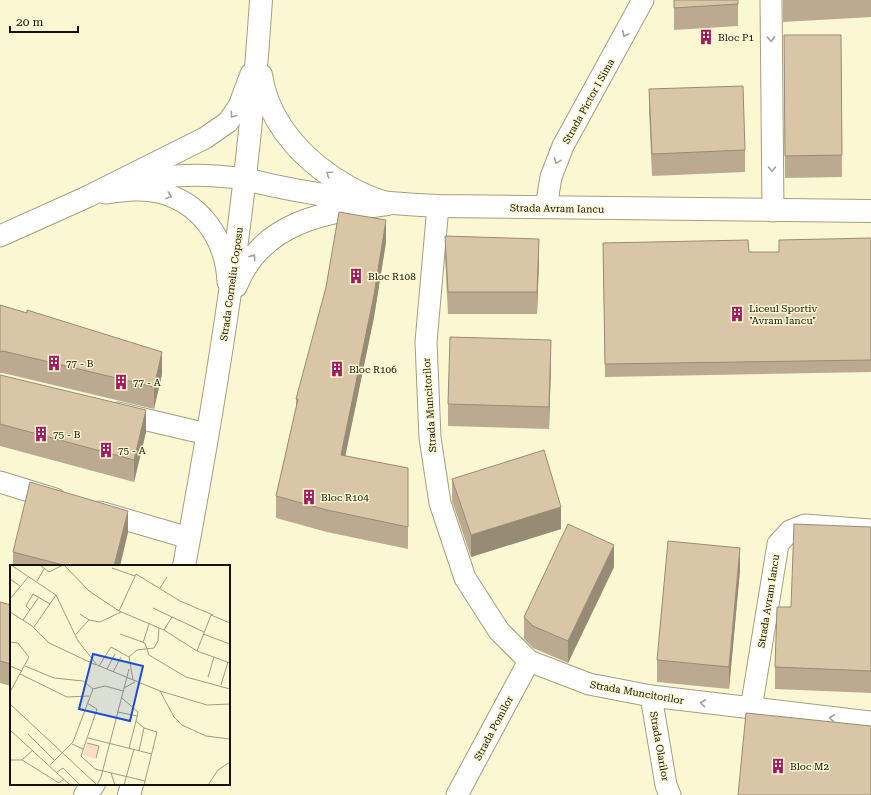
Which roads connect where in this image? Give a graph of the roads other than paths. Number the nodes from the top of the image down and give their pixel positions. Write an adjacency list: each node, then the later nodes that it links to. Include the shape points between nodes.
1 (261, 0): 4 (main road, Strada Corneliu Coposu)
2 (643, 0): 9 (street, Strada Pictor I Sima, one-way to 9, via 563,146 551,177)
3 (771, 0): 10 (street, one-way to 10)
4 (258, 53): 5 (main road, Strada Corneliu Coposu); 6 (street, one-way to 6, via 246,91 228,122 206,138); 7 (main road, one-way to 4, via 355,191 327,174 287,136 271,111 263,87)
5 (245, 180): 6 (street, via 214,176 177,176 137,182); 7 (main road, Strada Avram Iancu, via 309,193); 13 (main road, Strada Corneliu Coposu)
6 (89, 196): 12 (street); 13 (street, one-way to 13, via 131,190 157,192 182,201 198,213 212,227 221,244 228,267)
7 (388, 204): 8 (main road, Strada Avram Iancu); 13 (main road, one-way to 7, via 242,273 258,249 278,235 303,221 338,211)
8 (438, 206): 9 (main road, Strada Avram Iancu); 20 (street, Strada Muncitorilor, via 426,342 430,438 440,503 465,578 499,631)
9 (546, 207): 10 (main road, Strada Avram Iancu)
10 (773, 211): 11 (main road, Strada Avram Iancu)
11 (871, 211)
12 (0, 236)
13 (229, 304): 15 (main road, Strada Corneliu Coposu)
14 (100, 408): 15 (street)
15 (207, 434): 18 (main road, Strada Corneliu Coposu)
16 (0, 482): 18 (street)
17 (871, 530): 22 (street, Strada Avram Iancu, via 805,525 790,531 778,544)
18 (189, 538): 19 (main road, Strada Corneliu Coposu)
19 (184, 565)
20 (529, 661): 21 (street, Strada Muncitorilor, via 590,684); 28 (street, Strada Pomilor)
21 (651, 696): 22 (street, Strada Muncitorilor, one-way to 21); 29 (street, Strada Olarilor, via 666,785)
22 (751, 709): 23 (street, Strada Muncitorilor, one-way to 22)
23 (871, 722)
24 (93, 785): 26 (main road)
25 (132, 785): 27 (main road)
26 (85, 795)
27 (130, 795)
28 (457, 795)
29 (670, 795)

